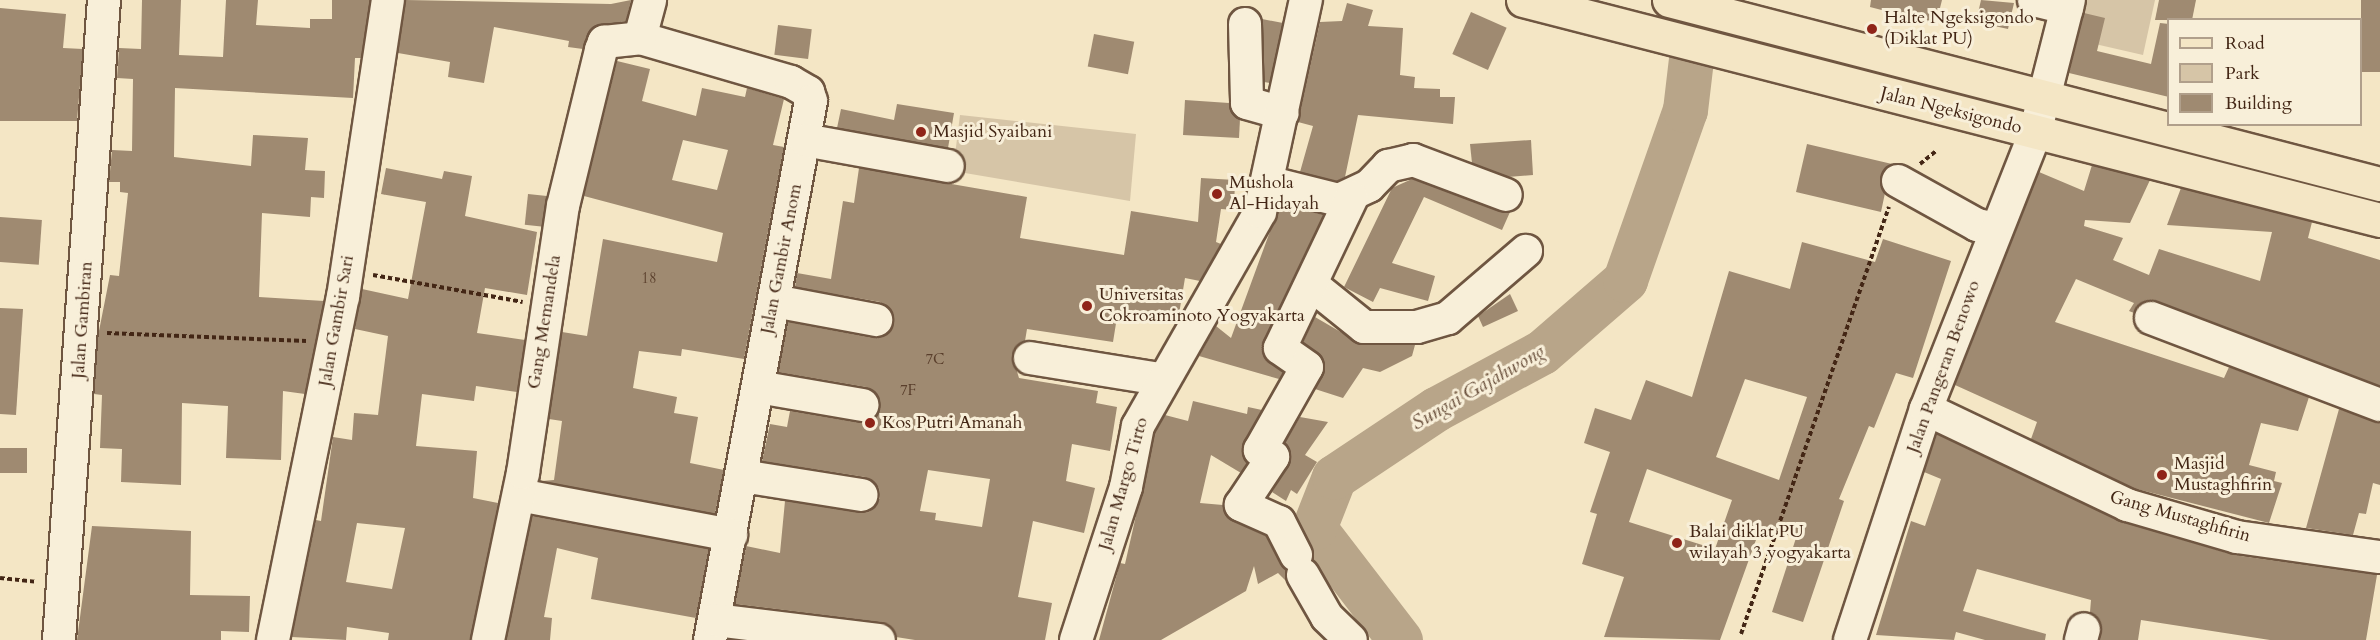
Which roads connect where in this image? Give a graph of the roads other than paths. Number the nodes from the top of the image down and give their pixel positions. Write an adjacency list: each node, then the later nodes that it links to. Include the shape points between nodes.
1 (104, 0): 40 (street, Jalan Gambiran)
2 (388, 0): 41 (street, Jalan Gambir Sari, via 347,270)
3 (650, 0): 10 (street)
4 (1306, 0): 12 (street, Jalan Margo Tirto)
5 (1523, 0): 13 (main road, Jalan Ngeksigondo)
6 (1669, 0): 11 (main road, Jalan Ngeksigondo)
7 (2034, 0): 8 (street)
8 (2068, 4): 11 (street, Jalan Pangeran Benowo)
9 (1245, 24): 12 (street, via 1247,104)
10 (640, 38): 14 (street, Jalan Gambir Anom, via 801,87 811,101); 35 (street, Gang Memandela, via 604,42 601,50 563,206)
11 (2045, 97): 13 (street, Jalan Pangeran Benowo); 18 (main road, Jalan Ngeksigondo)
12 (1283, 113): 17 (street, Jalan Margo Tirto)
13 (2035, 133): 21 (main road, Jalan Ngeksigondo); 22 (street, Jalan Pangeran Benowo)
14 (805, 140): 15 (street); 25 (street, Jalan Gambir Anom)
15 (948, 166)
16 (1898, 181): 22 (street, via 1977,225)
17 (1267, 182): 20 (street, via 1340,200); 29 (street, Jalan Margo Tirto, via 1260,212 1235,259)
18 (2380, 184)
19 (1506, 195): 20 (street, via 1400,160)
20 (1353, 197): 24 (street)
21 (2380, 220)
22 (1996, 229): 33 (street, Jalan Pangeran Benowo)
23 (1526, 251): 24 (street, via 1448,318 1417,327 1364,327)
24 (1312, 285): 45 (street, via 1280,348 1307,367 1260,450 1273,457 1241,505 1279,522 1327,617)
25 (774, 301): 27 (street); 30 (street, Jalan Gambir Anom)
26 (2151, 318): 32 (street)
27 (876, 320)
28 (1029, 358): 29 (street)
29 (1159, 380): 44 (street, Jalan Margo Tirto, via 1138,426 1126,487)
30 (758, 387): 31 (street); 34 (street, Jalan Gambir Anom)
31 (862, 405)
32 (2380, 405)
33 (1926, 409): 38 (street, Gang Mustaghfirin, via 2127,505 2236,537); 46 (street, Jalan Pangeran Benowo)
34 (742, 476): 36 (street); 37 (street, Jalan Gambir Anom)
35 (519, 495): 37 (street); 42 (street, Gang Memandela)
36 (862, 495)
37 (731, 536): 39 (street, Jalan Gambir Anom)
38 (2380, 557)
39 (713, 630): 43 (street)
40 (59, 640)
41 (273, 640)
42 (488, 640)
43 (879, 640)
44 (1076, 640)
45 (1351, 640)
46 (1850, 640)

